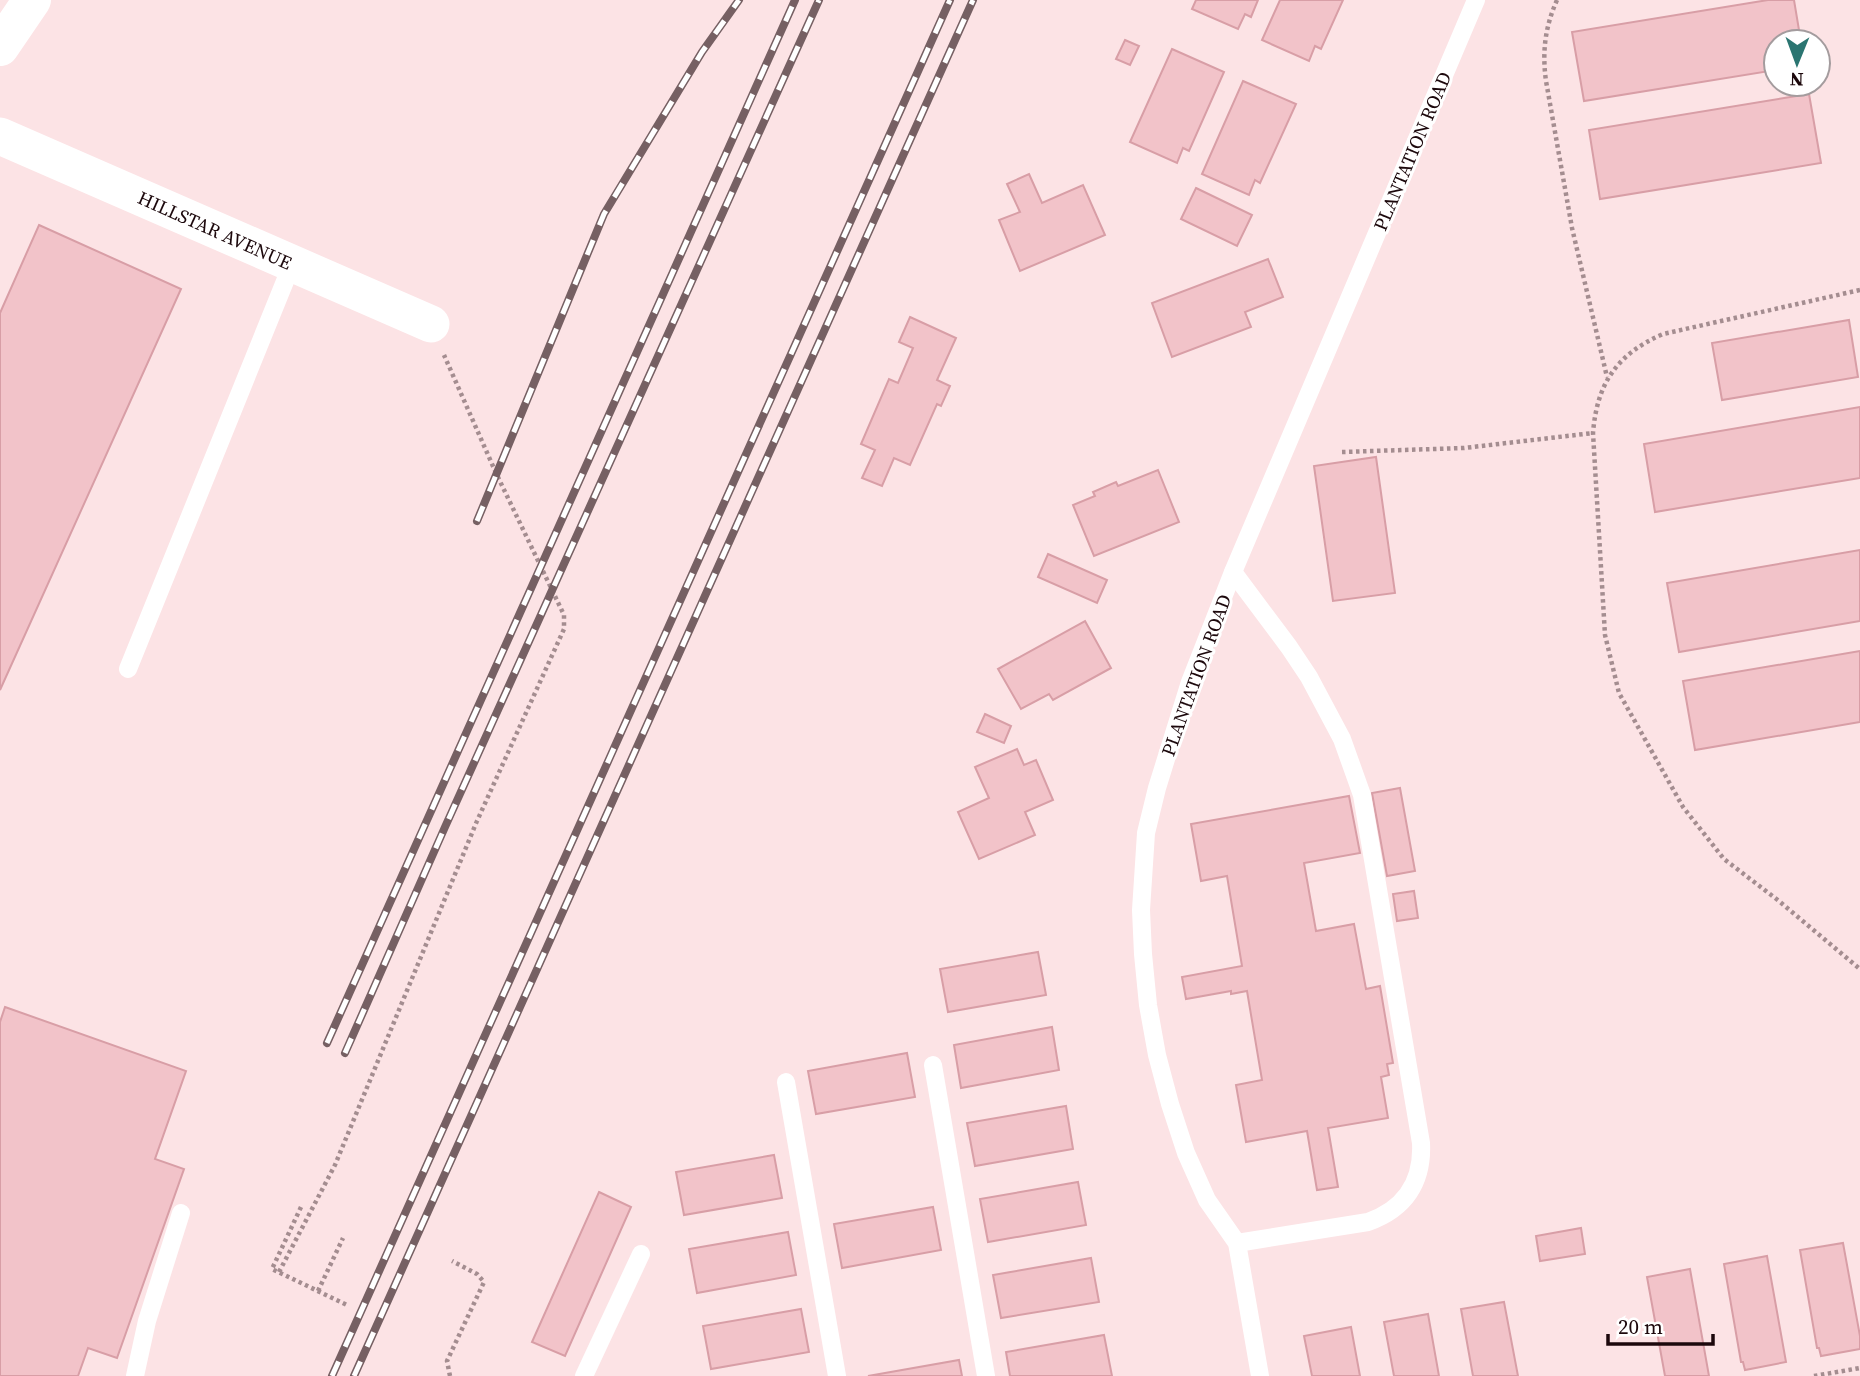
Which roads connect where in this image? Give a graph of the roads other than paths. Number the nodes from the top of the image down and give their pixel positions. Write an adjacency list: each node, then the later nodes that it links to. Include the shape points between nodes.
1 (32, 0): 3 (street)
2 (1476, 0): 7 (lane, PLANTATION ROAD)
3 (0, 47)
4 (0, 136): 5 (street, HILLSTAR AVENUE)
5 (292, 264): 6 (street, HILLSTAR AVENUE); 8 (lane)
6 (430, 324)
7 (1233, 572): 12 (lane, PLANTATION ROAD, via 1190,682 1150,810 1141,910 1147,1005 1170,1104 1207,1200); 12 (lane, via 1309,677 1342,739 1362,795 1422,1159 1413,1189 1381,1217)
8 (128, 669)
9 (933, 1065): 17 (lane)
10 (786, 1082): 16 (lane)
11 (181, 1213): 14 (lane)
12 (1237, 1243): 18 (lane, PLANTATION ROAD)
13 (641, 1254): 15 (lane)
14 (135, 1376)
15 (584, 1376)
16 (836, 1376)
17 (986, 1376)
18 (1260, 1376)

